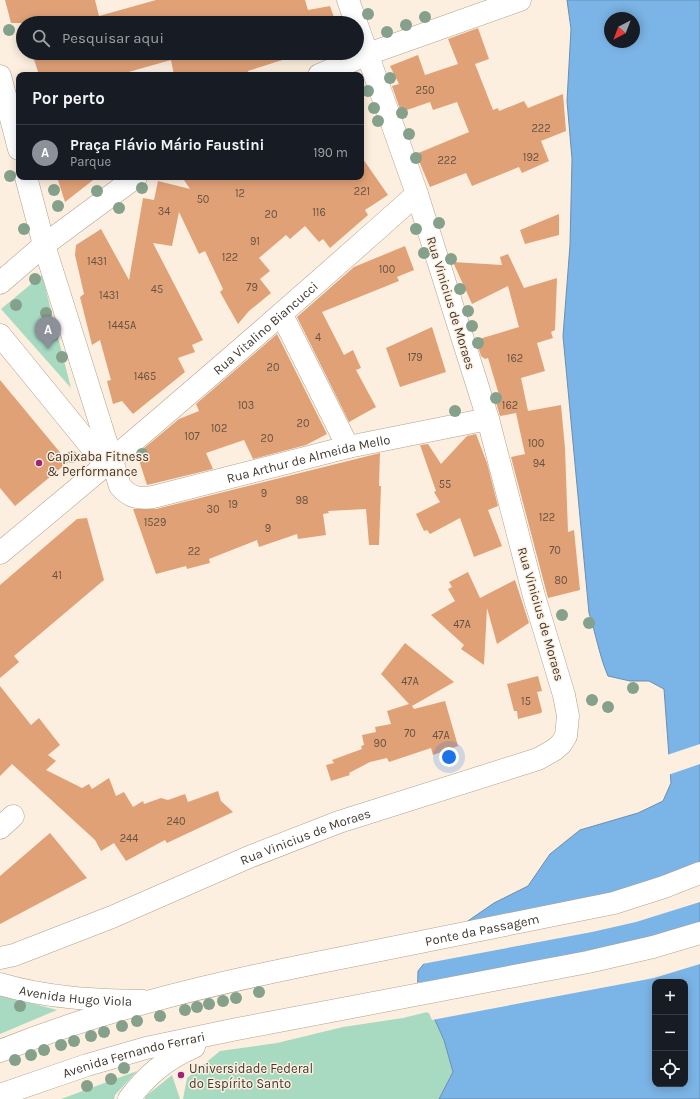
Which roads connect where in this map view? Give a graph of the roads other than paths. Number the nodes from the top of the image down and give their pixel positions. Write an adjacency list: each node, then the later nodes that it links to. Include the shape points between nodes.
1 (348, 0): 3 (street, Rua Vinicius de Moraes)
2 (520, 0): 5 (street)
3 (354, 16)
4 (364, 43): 5 (street, Rua Vinicius de Moraes)
5 (368, 54): 6 (street); 13 (street, Rua Vinicius de Moraes)
6 (364, 56)
7 (354, 60): 8 (street)
8 (326, 72)
9 (0, 76): 10 (street)
10 (16, 137)
11 (27, 180): 14 (street)
12 (132, 180): 14 (street)
13 (417, 194): 16 (street, Rua Vitalino Biancucci); 18 (street, Rua Vinicius de Moraes)
14 (44, 245): 15 (street); 20 (street)
15 (0, 283)
16 (282, 315): 19 (street); 20 (street, Rua Vitalino Biancucci)
17 (0, 335): 20 (street)
18 (488, 419): 19 (street, Rua Arthur de Almeida Mello); 24 (street, Rua Vinicius de Moraes, via 534,596 564,695 568,727 561,744 538,759 339,822 248,857 112,917 14,956)
19 (348, 447): 20 (street, Rua Arthur de Almeida Mello, via 143,498 130,496 120,486)
20 (109, 463): 21 (street, Rua Vitalino Biancucci)
21 (0, 553)
22 (700, 873): 26 (street, Ponte da Passagem, via 614,903 260,974)
23 (700, 933): 27 (street, Avenida Fernando Ferrari, via 588,962)
24 (0, 958)
25 (0, 984): 26 (street, Avenida Hugo Viola, via 23,991 66,998)
26 (152, 1001): 28 (street, via 66,1026)
27 (232, 1030): 29 (street, Avenida Fernando Ferrari, via 146,1048 86,1065); 30 (street, via 165,1061)
28 (0, 1051)
29 (0, 1095)
30 (129, 1099)

